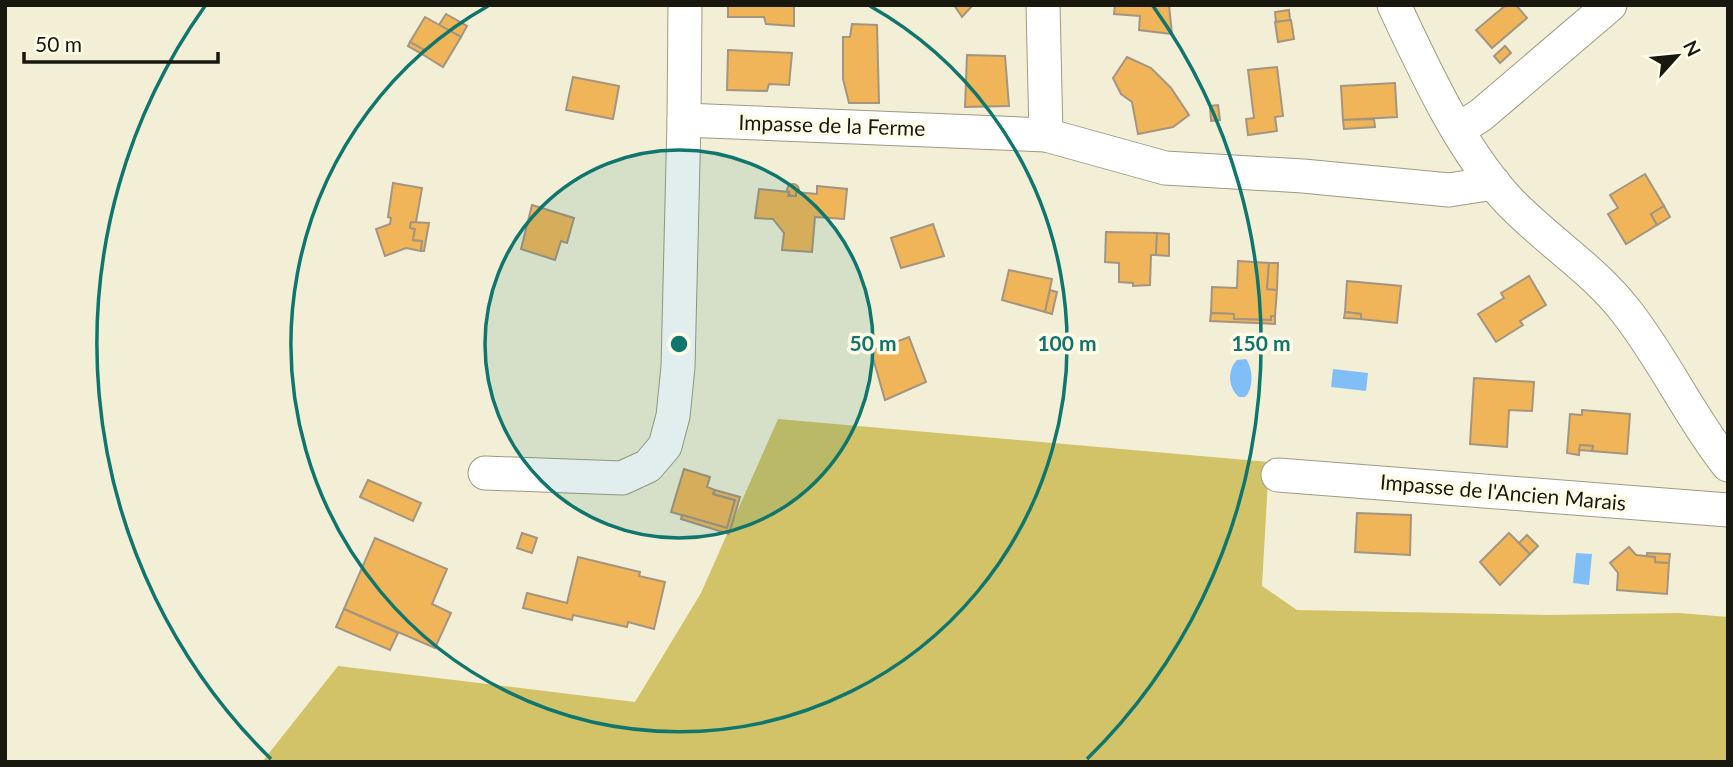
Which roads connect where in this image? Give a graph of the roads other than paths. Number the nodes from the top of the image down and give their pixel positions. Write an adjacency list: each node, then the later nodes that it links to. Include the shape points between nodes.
1 (685, 5): 5 (street)
2 (1043, 5): 7 (street)
3 (1394, 5): 6 (street)
4 (1610, 5): 6 (street)
5 (684, 120): 7 (street, Impasse de la Ferme); 10 (street, via 678,367 664,446 648,466 622,478)
6 (1459, 129): 8 (street)
7 (1046, 135): 8 (street, Impasse de la Ferme, via 1165,168 1449,190)
8 (1494, 183): 9 (street, via 1626,311)
9 (1728, 465)
10 (485, 473)
11 (1278, 475): 12 (street, Impasse de l'Ancien Marais)
12 (1728, 510)

